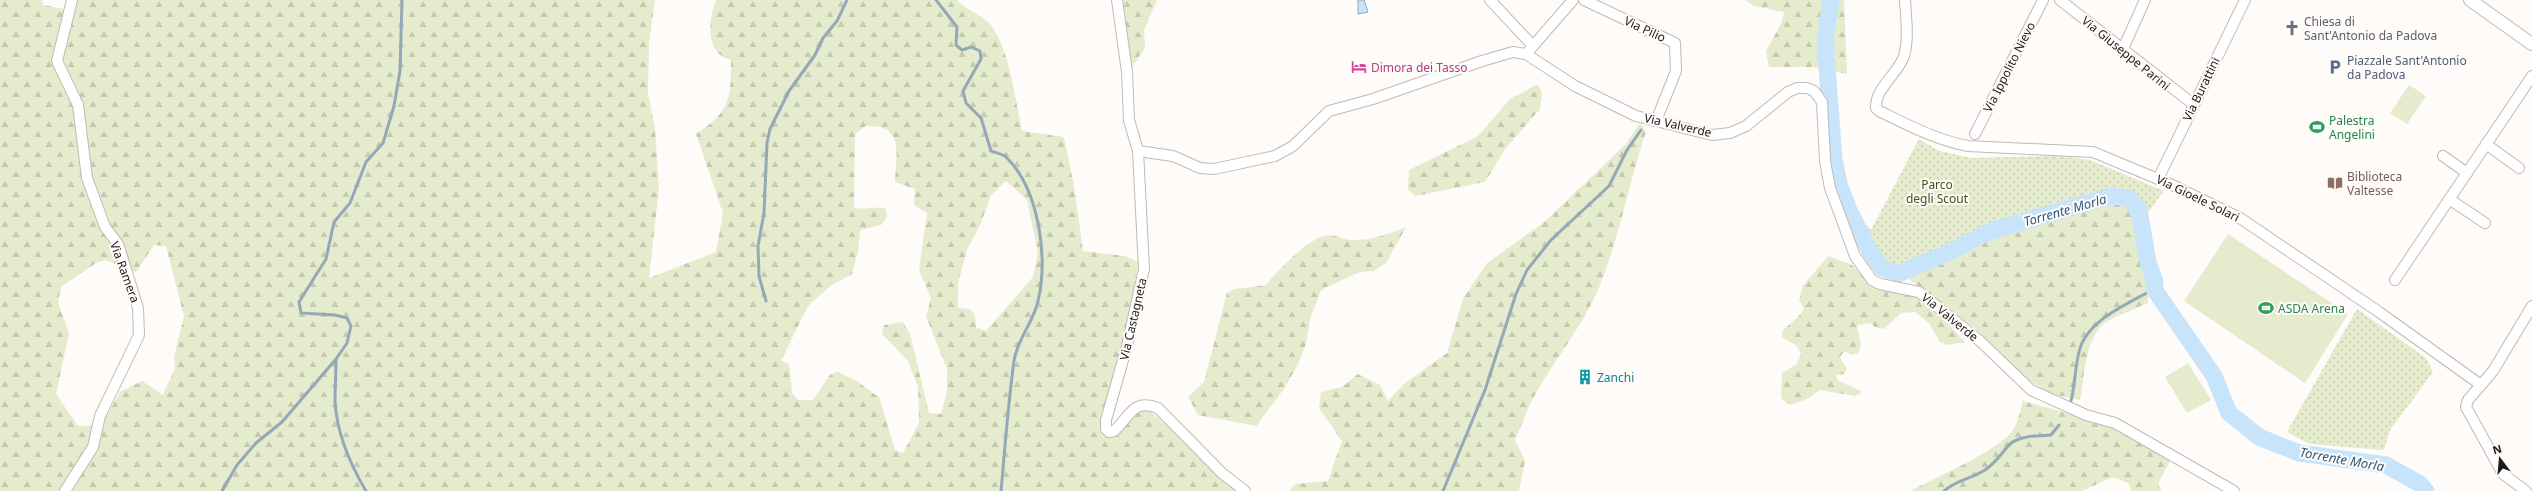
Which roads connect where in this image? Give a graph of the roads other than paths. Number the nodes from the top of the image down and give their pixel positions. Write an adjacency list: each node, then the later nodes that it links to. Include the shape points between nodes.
1 (72, 0): 31 (street, Via Ramera, via 57,61 78,105 87,178 105,226 118,244 138,308 139,335 100,416 93,447)
2 (1117, 0): 21 (street, Via Castagneta, via 1127,72 1129,120)
3 (1490, 0): 13 (street)
4 (1573, 0): 13 (street)
5 (1584, 0): 18 (street, Via Pilio, via 1675,43 1676,71)
6 (1905, 0): 25 (street, Via Gioele Solari, via 1907,30 1904,57 1878,97 1876,108 1917,130 1951,142 1968,146 2093,152)
7 (2043, 0): 19 (street, Via Ippolito Nievo)
8 (2060, 0): 14 (street, Via Giuseppe Parini)
9 (2145, 0): 14 (street)
10 (2245, 0): 17 (street, Via Burattini)
11 (2470, 0): 12 (street)
12 (2532, 44)
13 (1533, 46): 15 (street)
14 (2122, 51): 17 (street, Via Giuseppe Parini)
15 (1526, 54): 18 (street, Via Valverde, via 1575,86 1636,116); 21 (street, via 1513,52 1373,99 1329,111 1293,146 1275,156 1214,169 1200,168 1173,156)
16 (2532, 76): 20 (street)
17 (2193, 104): 25 (street, Via Burattini)
18 (1656, 121): 33 (street, Via Valverde, via 1712,135 1730,133 1746,126 1788,92 1797,88 1814,91 1822,102 1825,161 1830,188 1855,256 1872,280 1919,292 1980,341 2031,390 2086,415 2116,423)
19 (1975, 134)
20 (2486, 144): 23 (street); 24 (street)
21 (1138, 152): 32 (street, Via Castagneta, via 1144,269 1127,346 1106,420 1106,429 1109,432 1114,430 1139,406 1146,404 1158,408 1222,473)
22 (2443, 156): 24 (street)
23 (2519, 168)
24 (2467, 173): 26 (street)
25 (2158, 179): 30 (street, Via Gioele Solari, via 2240,218)
26 (2449, 199): 27 (street); 28 (street)
27 (2485, 223)
28 (2395, 280)
29 (2532, 306): 30 (street, via 2493,371)
30 (2481, 385): 34 (street, via 2468,400 2466,411 2503,474)
31 (65, 491)
32 (1245, 491)
33 (2234, 491)
34 (2526, 491)

